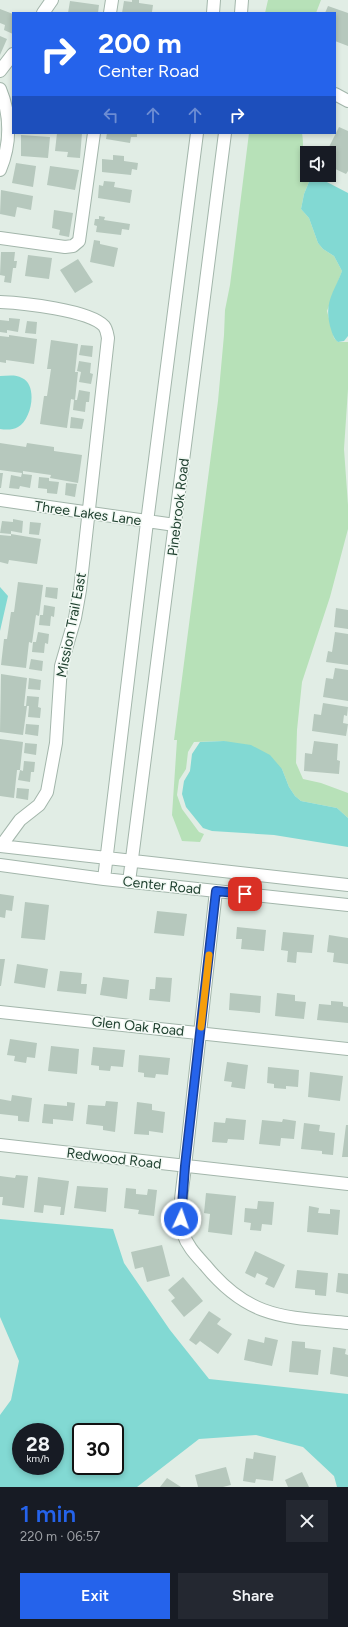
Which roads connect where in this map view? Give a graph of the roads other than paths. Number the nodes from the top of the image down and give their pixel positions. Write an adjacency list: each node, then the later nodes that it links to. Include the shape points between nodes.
1 (52, 0): 5 (street)
2 (112, 0): 6 (street)
3 (214, 0): 7 (street)
4 (242, 0): 8 (street)
5 (44, 12)
6 (110, 12)
7 (213, 12)
8 (241, 12)
9 (12, 55): 10 (street)
10 (0, 71)
11 (0, 89): 17 (street, via 8,117)
12 (336, 95): 13 (street)
13 (348, 101)
14 (94, 134): 19 (street, via 79,241 73,246 65,247)
15 (197, 134): 23 (street, Pinebrook Road)
16 (225, 134): 24 (street, Pinebrook Road)
17 (4, 142): 18 (street)
18 (0, 170)
19 (0, 238)
20 (0, 302): 22 (street, Mission Trail East, via 72,312 93,319 107,330)
21 (0, 500): 22 (street, Three Lakes Lane)
22 (89, 513): 23 (street, Three Lakes Lane); 25 (street, Mission Trail East, via 75,618 61,666 56,743 50,784 39,805 20,820)
23 (147, 522): 24 (street, Three Lakes Lane); 26 (street, Pinebrook Road)
24 (175, 525): 27 (street, Pinebrook Road)
25 (0, 846): 26 (street, Center Road)
26 (106, 858): 27 (street, Center Road); 29 (street, Pinebrook Road)
27 (131, 861): 30 (street, Pinebrook Road); 31 (street, Center Road)
28 (0, 865): 29 (street, Center Road)
29 (104, 879): 30 (street, Center Road)
30 (129, 882): 32 (street, Center Road)
31 (348, 885)
32 (216, 891): 33 (street, Center Road); 35 (street)
33 (348, 905)
34 (0, 1012): 35 (street, Glen Oak Road)
35 (200, 1033): 36 (street, Glen Oak Road); 38 (street)
36 (348, 1049)
37 (0, 1145): 38 (street, Redwood Road)
38 (185, 1166): 39 (street, Redwood Road); 40 (street, via 181,1209 183,1232 192,1250 226,1288 247,1303 271,1313)
39 (348, 1184)
40 (348, 1324)

